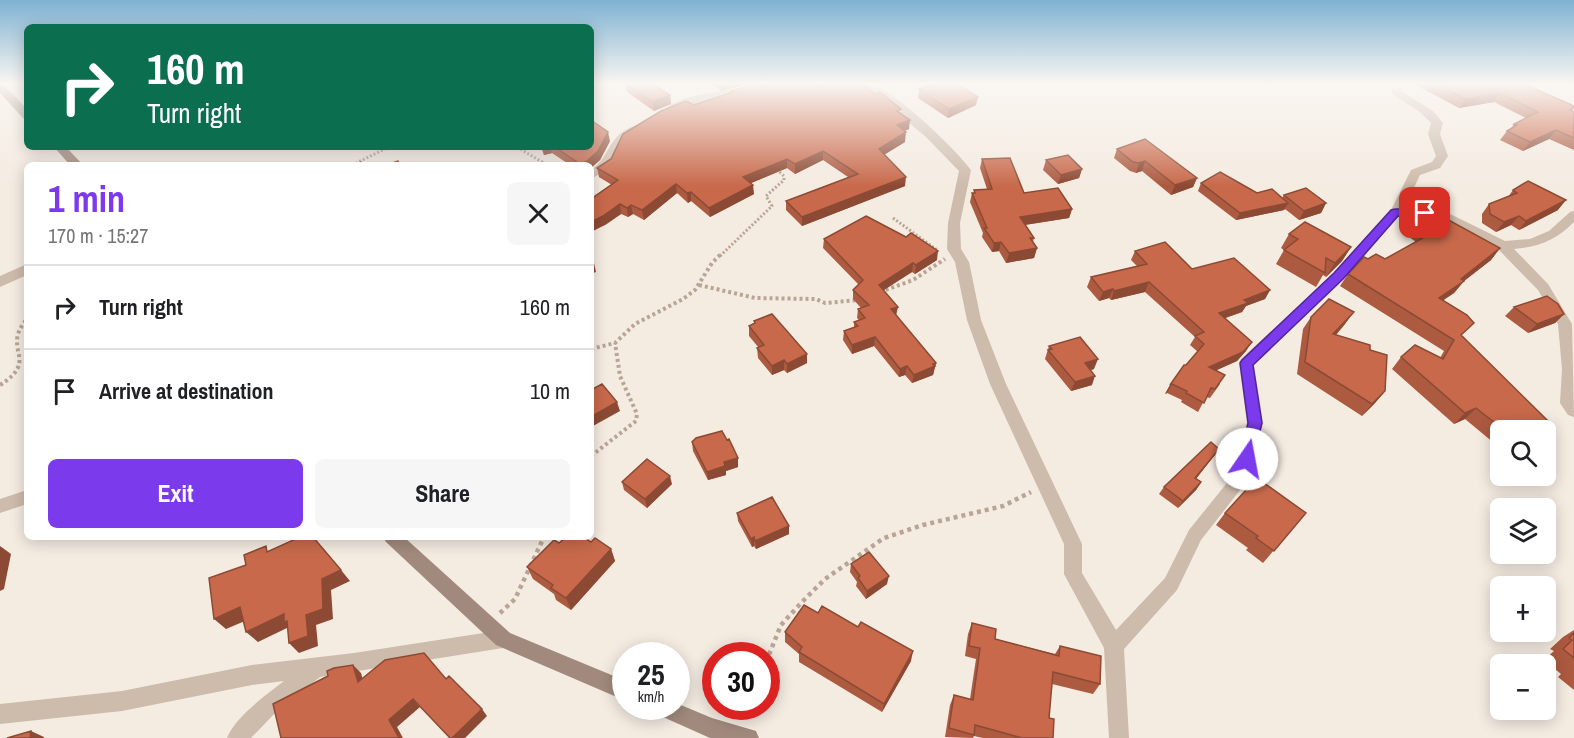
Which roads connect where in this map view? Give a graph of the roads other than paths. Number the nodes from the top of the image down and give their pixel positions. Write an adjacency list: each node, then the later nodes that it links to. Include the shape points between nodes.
1 (655, 117): 6 (street, via 618,140 607,164)
2 (912, 117): 17 (street, via 965,170 954,224 954,249 962,262 974,320 998,384 1073,544 1072,574)
3 (1433, 117): 7 (street, via 1442,156 1437,165 1415,173)
4 (63, 150): 5 (main road)
5 (74, 162)
6 (594, 173)
7 (1395, 213): 9 (street, via 1442,215); 17 (street, via 1339,276 1246,363 1255,423 1243,477 1195,535 1171,584)
8 (1574, 215): 9 (street, via 1554,234 1532,243)
9 (1503, 246): 12 (street, via 1543,287 1564,324 1569,358 1568,403)
10 (24, 270): 11 (street)
11 (0, 282)
12 (1574, 411)
13 (24, 499): 14 (street)
14 (0, 506)
15 (395, 540): 16 (main road)
16 (503, 639): 18 (street); 19 (main road)
17 (1114, 646): 24 (street)
18 (317, 667): 20 (street, via 252,675 122,701); 22 (street, via 269,705)
19 (612, 685)
20 (0, 714)
21 (690, 719): 23 (main road)
22 (237, 738)
23 (748, 738)
24 (1119, 738)

